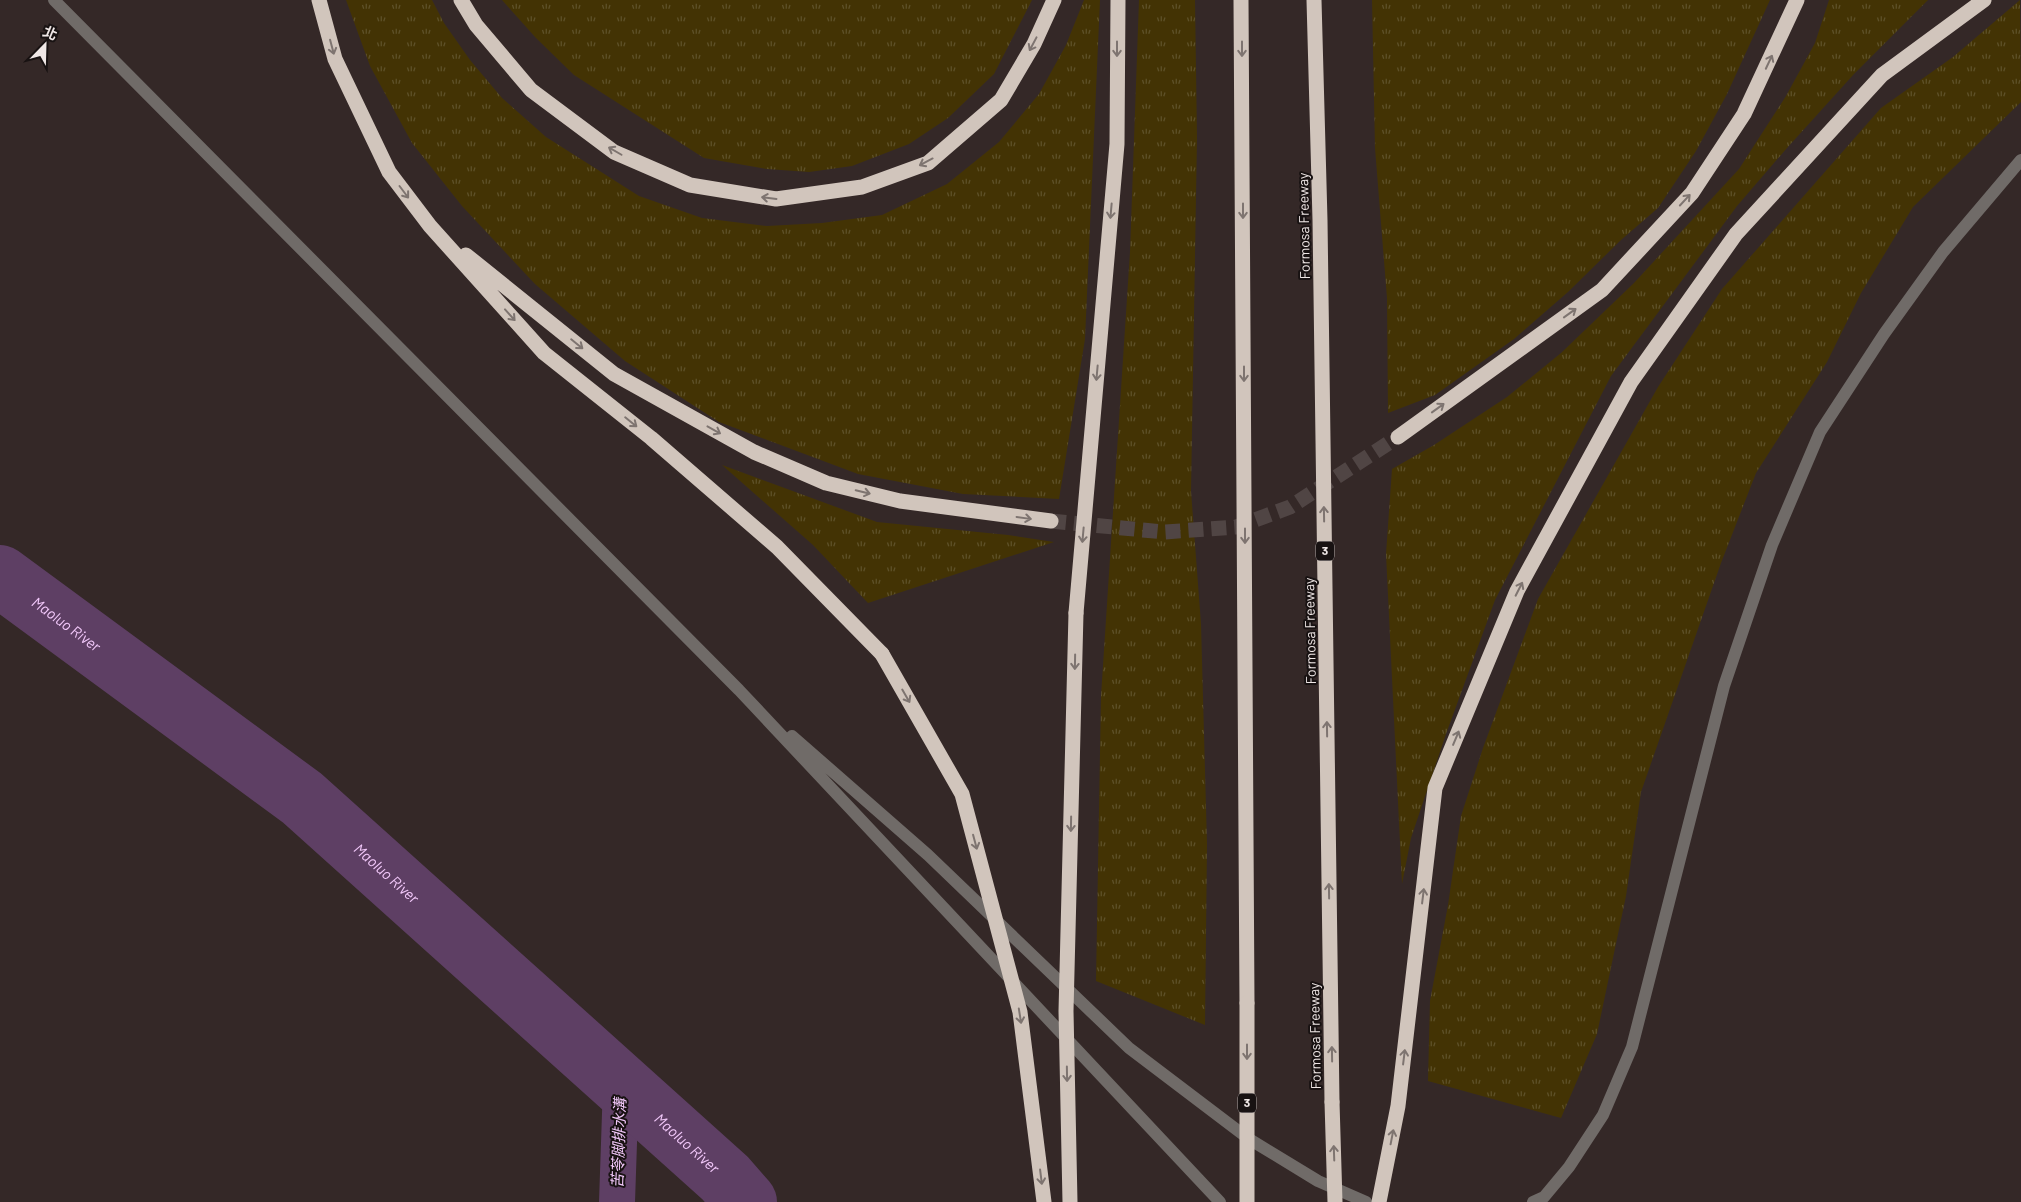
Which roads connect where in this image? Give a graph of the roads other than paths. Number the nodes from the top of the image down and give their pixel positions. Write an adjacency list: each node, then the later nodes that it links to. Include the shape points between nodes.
1 (54, 0): 14 (street)
2 (319, 0): 11 (highway, one-way to 11, via 335,59 389,172)
3 (461, 0): 4 (highway, one-way to 3, via 1034,44 1002,100 928,163 862,187 776,199 690,186 614,152 531,90 476,25)
4 (1054, 0)
5 (1118, 0): 16 (highway, one-way to 16, bridge, via 1117,144 1076,613 1066,1011)
6 (1241, 0): 18 (highway, 3, one-way to 18, bridge)
7 (1314, 0): 19 (highway, Formosa Freeway / 3, one-way to 7, bridge, via 1321,250)
8 (1797, 0): 12 (highway, one-way to 8, via 1602,290 1692,193 1744,114)
9 (1984, 0): 21 (highway, one-way to 9, via 1398,1106 1435,788 1517,591 1631,382 1736,234 1882,75)
10 (2021, 160): 22 (street, via 1943,252 1820,432 1772,545 1724,686 1632,1047 1603,1115 1569,1167 1544,1197)
11 (430, 226): 13 (highway, one-way to 13, via 614,374 754,452 826,483 900,501); 15 (highway, one-way to 15, bridge, via 544,353 777,546 882,654 962,794 1020,1012)
12 (1398, 437)
13 (1052, 521)
14 (739, 690): 17 (street); 20 (street, via 928,855 1129,1048 1249,1139 1318,1182)
15 (1044, 1202)
16 (1070, 1202)
17 (1220, 1202)
18 (1247, 1202)
19 (1335, 1202)
20 (1366, 1202)
21 (1379, 1202)
22 (1534, 1202)

